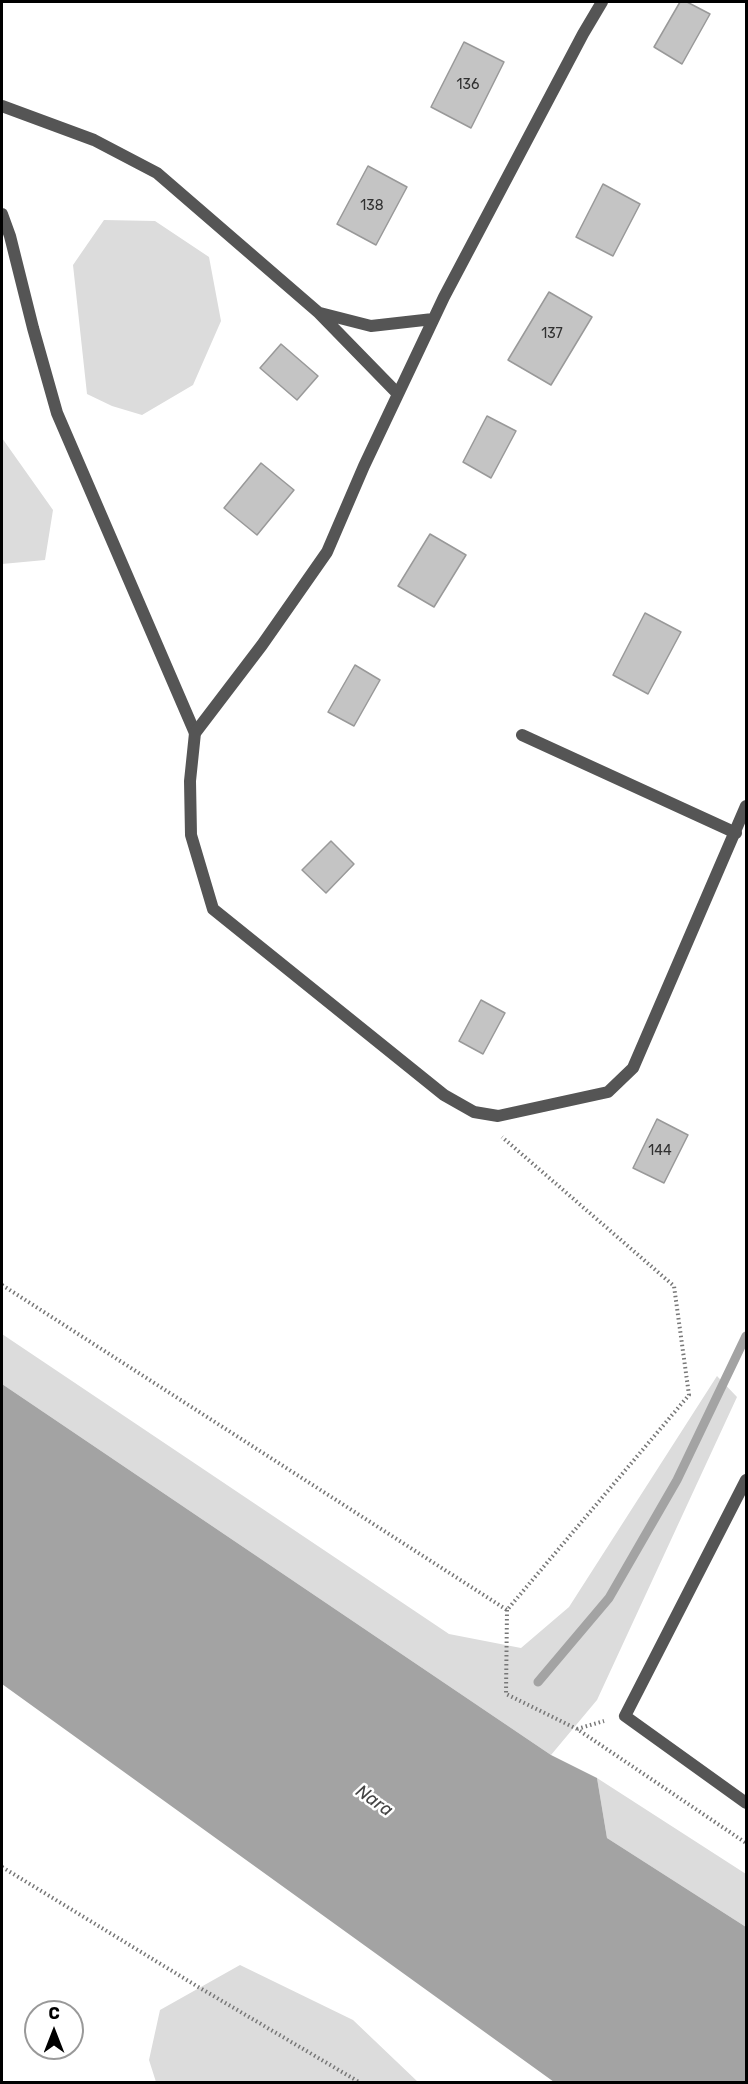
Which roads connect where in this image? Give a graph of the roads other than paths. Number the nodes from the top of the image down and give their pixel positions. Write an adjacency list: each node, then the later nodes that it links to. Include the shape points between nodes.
1 (602, 2): 5 (street)
2 (2, 106): 4 (street, via 94,140 157,173)
3 (2, 214): 7 (street, via 57,413)
4 (319, 313): 5 (street, via 371,326); 6 (street)
5 (433, 319): 6 (street)
6 (398, 394): 7 (street, via 327,552)
7 (195, 733): 10 (street, via 190,781 191,835 213,909 444,1095 474,1112 498,1116 608,1092 633,1068)
8 (522, 735): 10 (street)
9 (747, 806): 10 (street)
10 (736, 833)
11 (747, 1480): 12 (street, via 625,1716)
12 (747, 1803)

